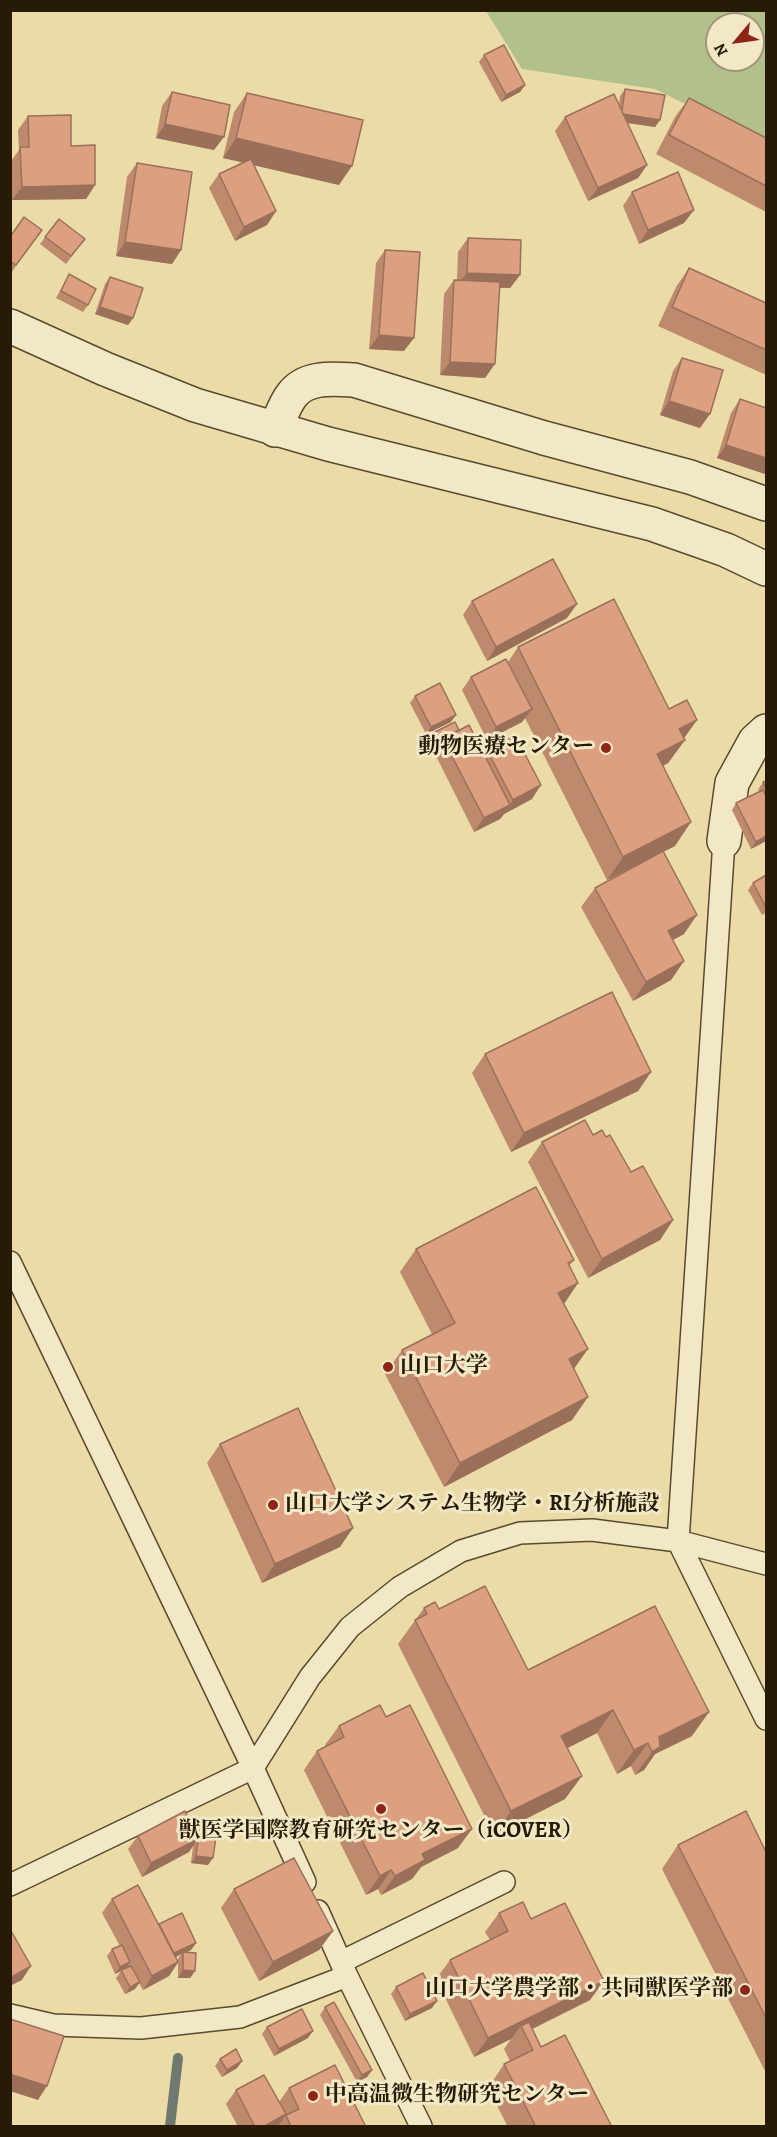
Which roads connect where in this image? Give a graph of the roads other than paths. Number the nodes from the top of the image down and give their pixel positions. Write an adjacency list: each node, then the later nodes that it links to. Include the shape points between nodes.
1 (14, 332): 2 (street, via 195,405)
2 (274, 430): 3 (street, via 292,394 309,382 354,380 544,438 690,477); 4 (street, via 652,524)
3 (766, 504)
4 (766, 569)
5 (766, 731): 6 (street, via 755,741 732,783)
6 (724, 841): 8 (lane)
7 (10, 1262): 11 (lane)
8 (678, 1540): 9 (lane); 10 (lane); 11 (lane, via 592,1530 520,1533 461,1551 400,1587 350,1627 310,1677)
9 (766, 1564)
10 (766, 1719)
11 (253, 1768): 13 (lane); 14 (lane)
12 (504, 1882): 14 (lane)
13 (10, 1885)
14 (344, 1969): 15 (lane, via 240,2017 141,2028 53,2025); 16 (lane)
15 (10, 2015)
16 (422, 2127)

